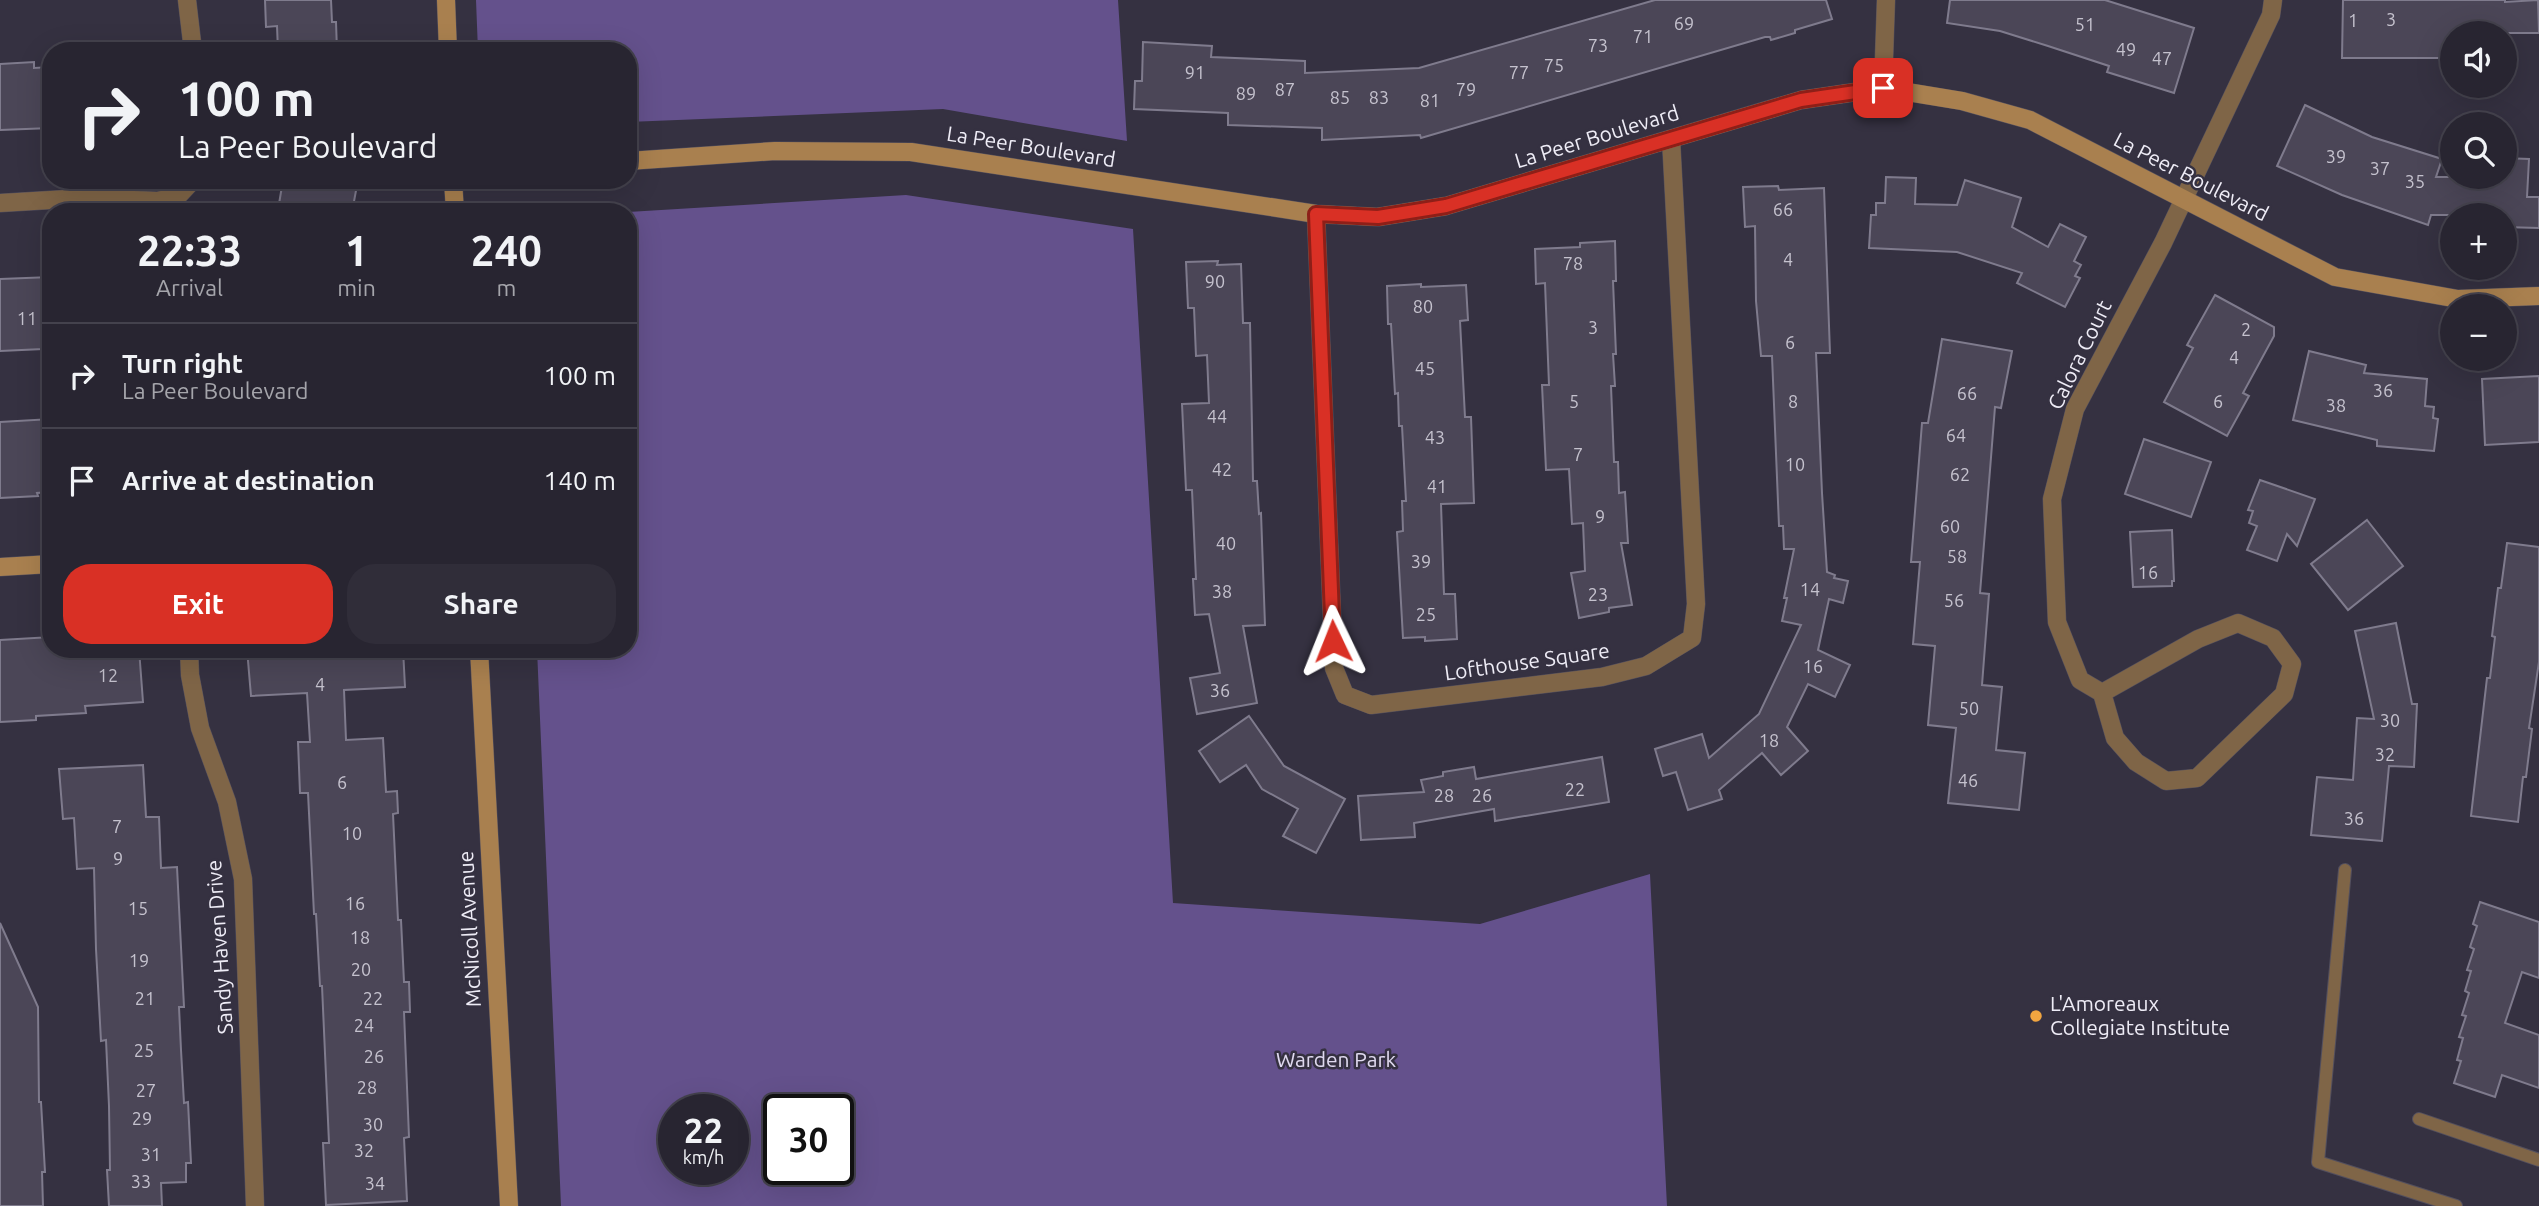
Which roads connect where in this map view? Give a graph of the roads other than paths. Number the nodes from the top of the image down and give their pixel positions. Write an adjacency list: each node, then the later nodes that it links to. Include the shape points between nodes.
1 (187, 0): 5 (street)
2 (446, 0): 6 (street)
3 (1886, 0): 7 (street)
4 (2273, 0): 11 (street, Calora Court, via 2271,15)
5 (192, 42)
6 (448, 42)
7 (1883, 88): 8 (street, La Peer Boulevard, via 1801,100); 11 (street, La Peer Boulevard, via 1962,101 2031,120)
8 (1671, 139): 13 (street, La Peer Boulevard, via 1446,206 1378,217); 13 (street, Lofthouse Square, via 1696,604 1692,638 1646,666 1602,677 1371,705 1345,695 1334,668)
9 (637, 160): 13 (street, La Peer Boulevard, via 775,151 911,152)
10 (185, 189): 12 (street, via 178,196 158,201 84,198)
11 (2183, 198): 14 (street, La Peer Boulevard, via 2334,277 2458,299); 19 (street, Calora Court, via 2075,409 2052,499 2057,622 2080,680)
12 (0, 203)
13 (1316, 214)
14 (2539, 296)
15 (42, 565): 16 (street)
16 (0, 567)
17 (189, 658): 23 (street, Sandy Haven Drive, via 200,728 226,802 243,879)
18 (479, 658): 24 (street, McNicoll Avenue)
19 (2102, 693): 19 (street, via 2115,738 2136,762 2166,782 2197,778 2284,694 2292,664 2273,638 2238,623 2199,639)
20 (2345, 870): 25 (lane, via 2318,1162)
21 (2419, 1119): 22 (lane)
22 (2539, 1160)
23 (255, 1206)
24 (509, 1206)
25 (2456, 1206)

